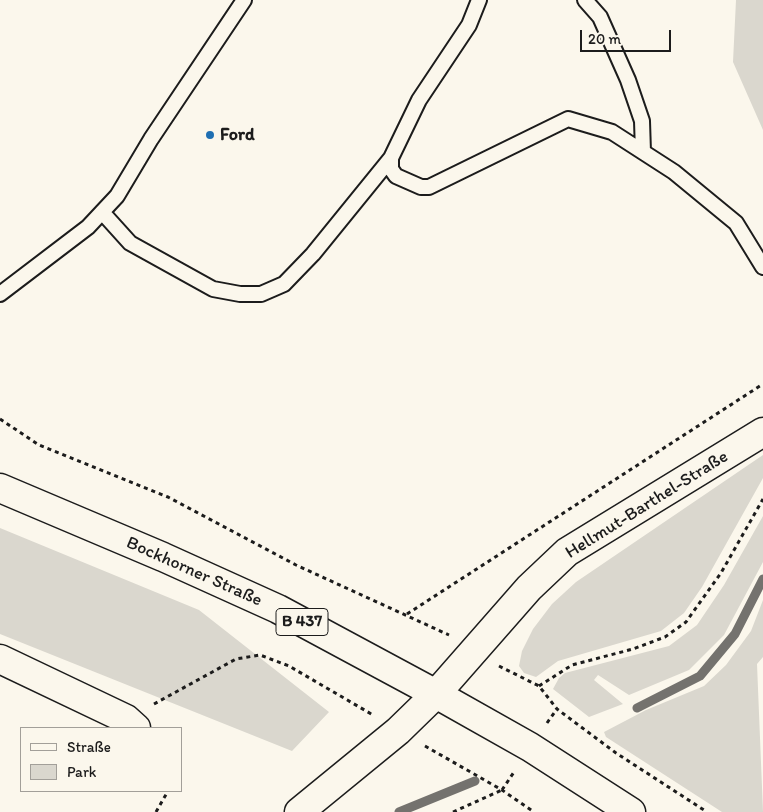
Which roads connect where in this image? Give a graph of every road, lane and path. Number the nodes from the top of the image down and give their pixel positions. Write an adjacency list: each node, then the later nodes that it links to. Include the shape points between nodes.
1 (244, 0): 6 (lane, via 150,140 117,196)
2 (479, 0): 5 (lane, via 469,25 419,100)
3 (585, 0): 4 (lane, via 600,17 628,80 642,121)
4 (643, 152): 5 (lane, via 612,132 568,119 429,187 421,187 396,176 391,169); 7 (lane, via 674,172 736,223)
5 (390, 158): 6 (lane, via 313,254 284,284 262,294 213,289 130,243)
6 (102, 212): 8 (lane, via 88,227)
7 (763, 267)
8 (0, 294)
9 (763, 384): 14 (path)
10 (0, 419): 14 (path, via 39,445 168,497 296,565)
11 (763, 432): 15 (street, Hellmut-Barthel-Straße, via 567,552 529,588)
12 (0, 488): 18 (street, Bockhorner Straße / B 437, via 278,609)
13 (763, 499): 17 (path, via 721,573 686,622 665,637 572,665)
14 (406, 614): 15 (path)
15 (476, 652): 17 (path); 18 (street, Hellmut-Barthel-Straße)
16 (0, 659): 19 (street)
17 (539, 686): 28 (path, via 557,709 616,753)
18 (436, 694): 20 (street, Hellmut-Barthel-Straße); 27 (street, B 437, via 548,758)
19 (131, 723): 20 (path, via 236,659 260,655 289,666)
20 (398, 731): 21 (path); 24 (street, Hellmut-Barthel-Straße)
21 (502, 790): 25 (path); 26 (path)
22 (167, 792): 23 (path)
23 (156, 812)
24 (299, 812)
25 (453, 812)
26 (534, 812)
27 (631, 812)
28 (707, 812)

